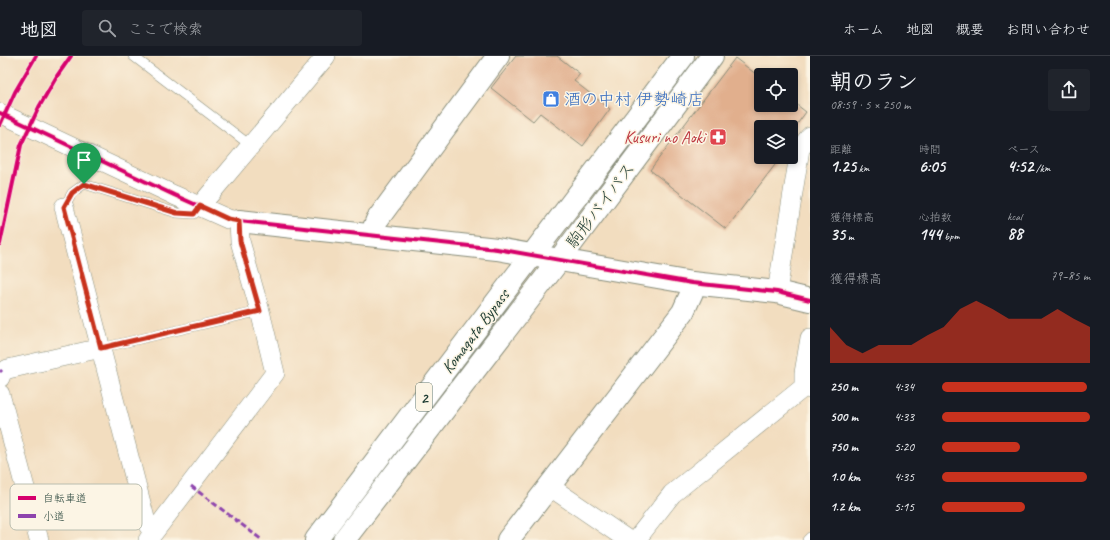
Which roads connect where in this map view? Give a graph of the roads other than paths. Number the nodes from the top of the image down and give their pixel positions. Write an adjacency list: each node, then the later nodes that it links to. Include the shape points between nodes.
1 (133, 56): 7 (lane)
2 (326, 56): 7 (street)
3 (498, 56): 12 (main road, via 376,220)
4 (684, 56): 13 (main road, 駒形バイパス / 2)
5 (712, 56): 14 (main road, 駒形バイパス / 2)
6 (0, 113): 9 (street)
7 (250, 145): 9 (street)
8 (807, 145): 16 (street)
9 (200, 206): 10 (lane, via 194,214 177,213 84,184 72,193); 11 (street, via 228,219)
10 (64, 207): 20 (street)
11 (239, 221): 12 (main road); 18 (street, via 240,241)
12 (370, 234): 13 (main road)
13 (533, 255): 14 (main road); 32 (main road, Komagata Bypass / 2)
14 (560, 259): 15 (main road); 33 (main road, Komagata Bypass / 2)
15 (692, 283): 16 (main road); 26 (main road, via 692,292 683,312)
16 (777, 292): 17 (main road)
17 (810, 300)
18 (260, 311): 20 (lane); 29 (street, via 274,373)
19 (810, 338): 22 (street, via 804,373)
20 (101, 348): 21 (street, via 8,369 2,372); 25 (street)
21 (0, 378)
22 (807, 388): 36 (street, via 672,494)
23 (0, 394): 24 (street)
24 (23, 484)
25 (136, 484)
26 (549, 486): 34 (main road); 35 (street)
27 (142, 507): 29 (street)
28 (35, 530): 31 (street)
29 (151, 537)
30 (810, 537): 37 (lane)
31 (38, 540)
32 (316, 540)
33 (344, 540)
34 (508, 540)
35 (628, 540)
36 (636, 540)
37 (807, 540)

